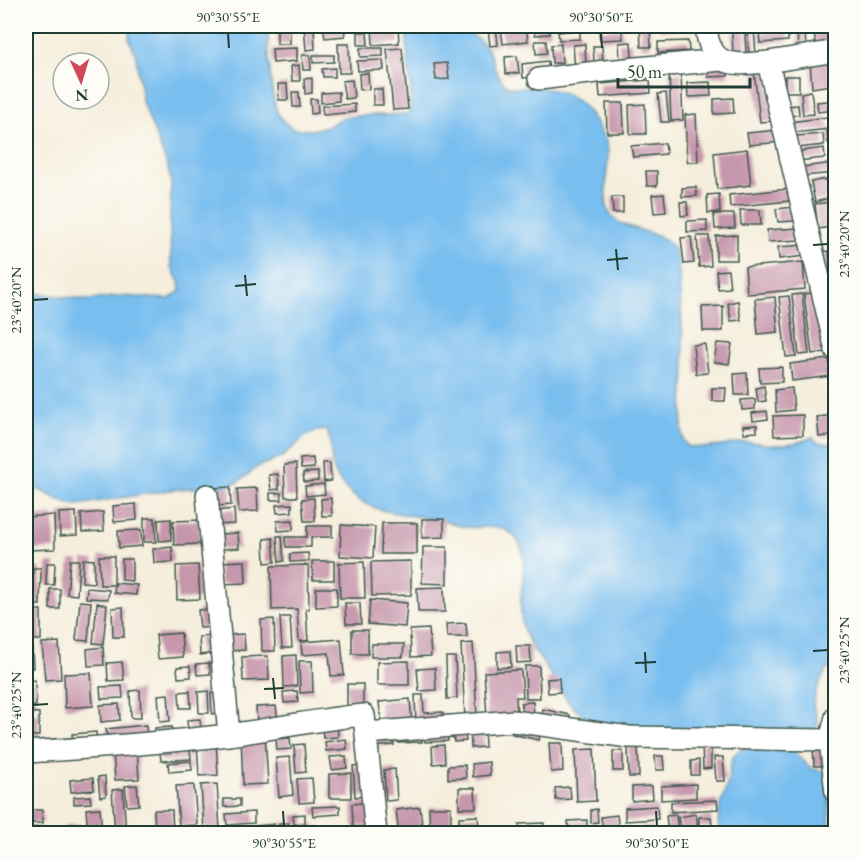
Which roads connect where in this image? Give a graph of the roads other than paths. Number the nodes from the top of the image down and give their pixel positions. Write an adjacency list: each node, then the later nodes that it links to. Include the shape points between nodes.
1 (706, 26): 3 (street, via 709,44)
2 (836, 51): 4 (street)
3 (721, 60): 4 (street, via 731,64); 5 (street)
4 (768, 62): 6 (street)
5 (539, 79)
6 (836, 350)
7 (207, 495): 10 (street)
8 (836, 717): 11 (street)
9 (366, 733): 10 (street, via 364,715); 11 (street, via 513,721 629,738); 14 (street)
10 (229, 735): 12 (street)
11 (830, 740): 13 (street)
12 (26, 752)
13 (836, 793)
14 (376, 834)

